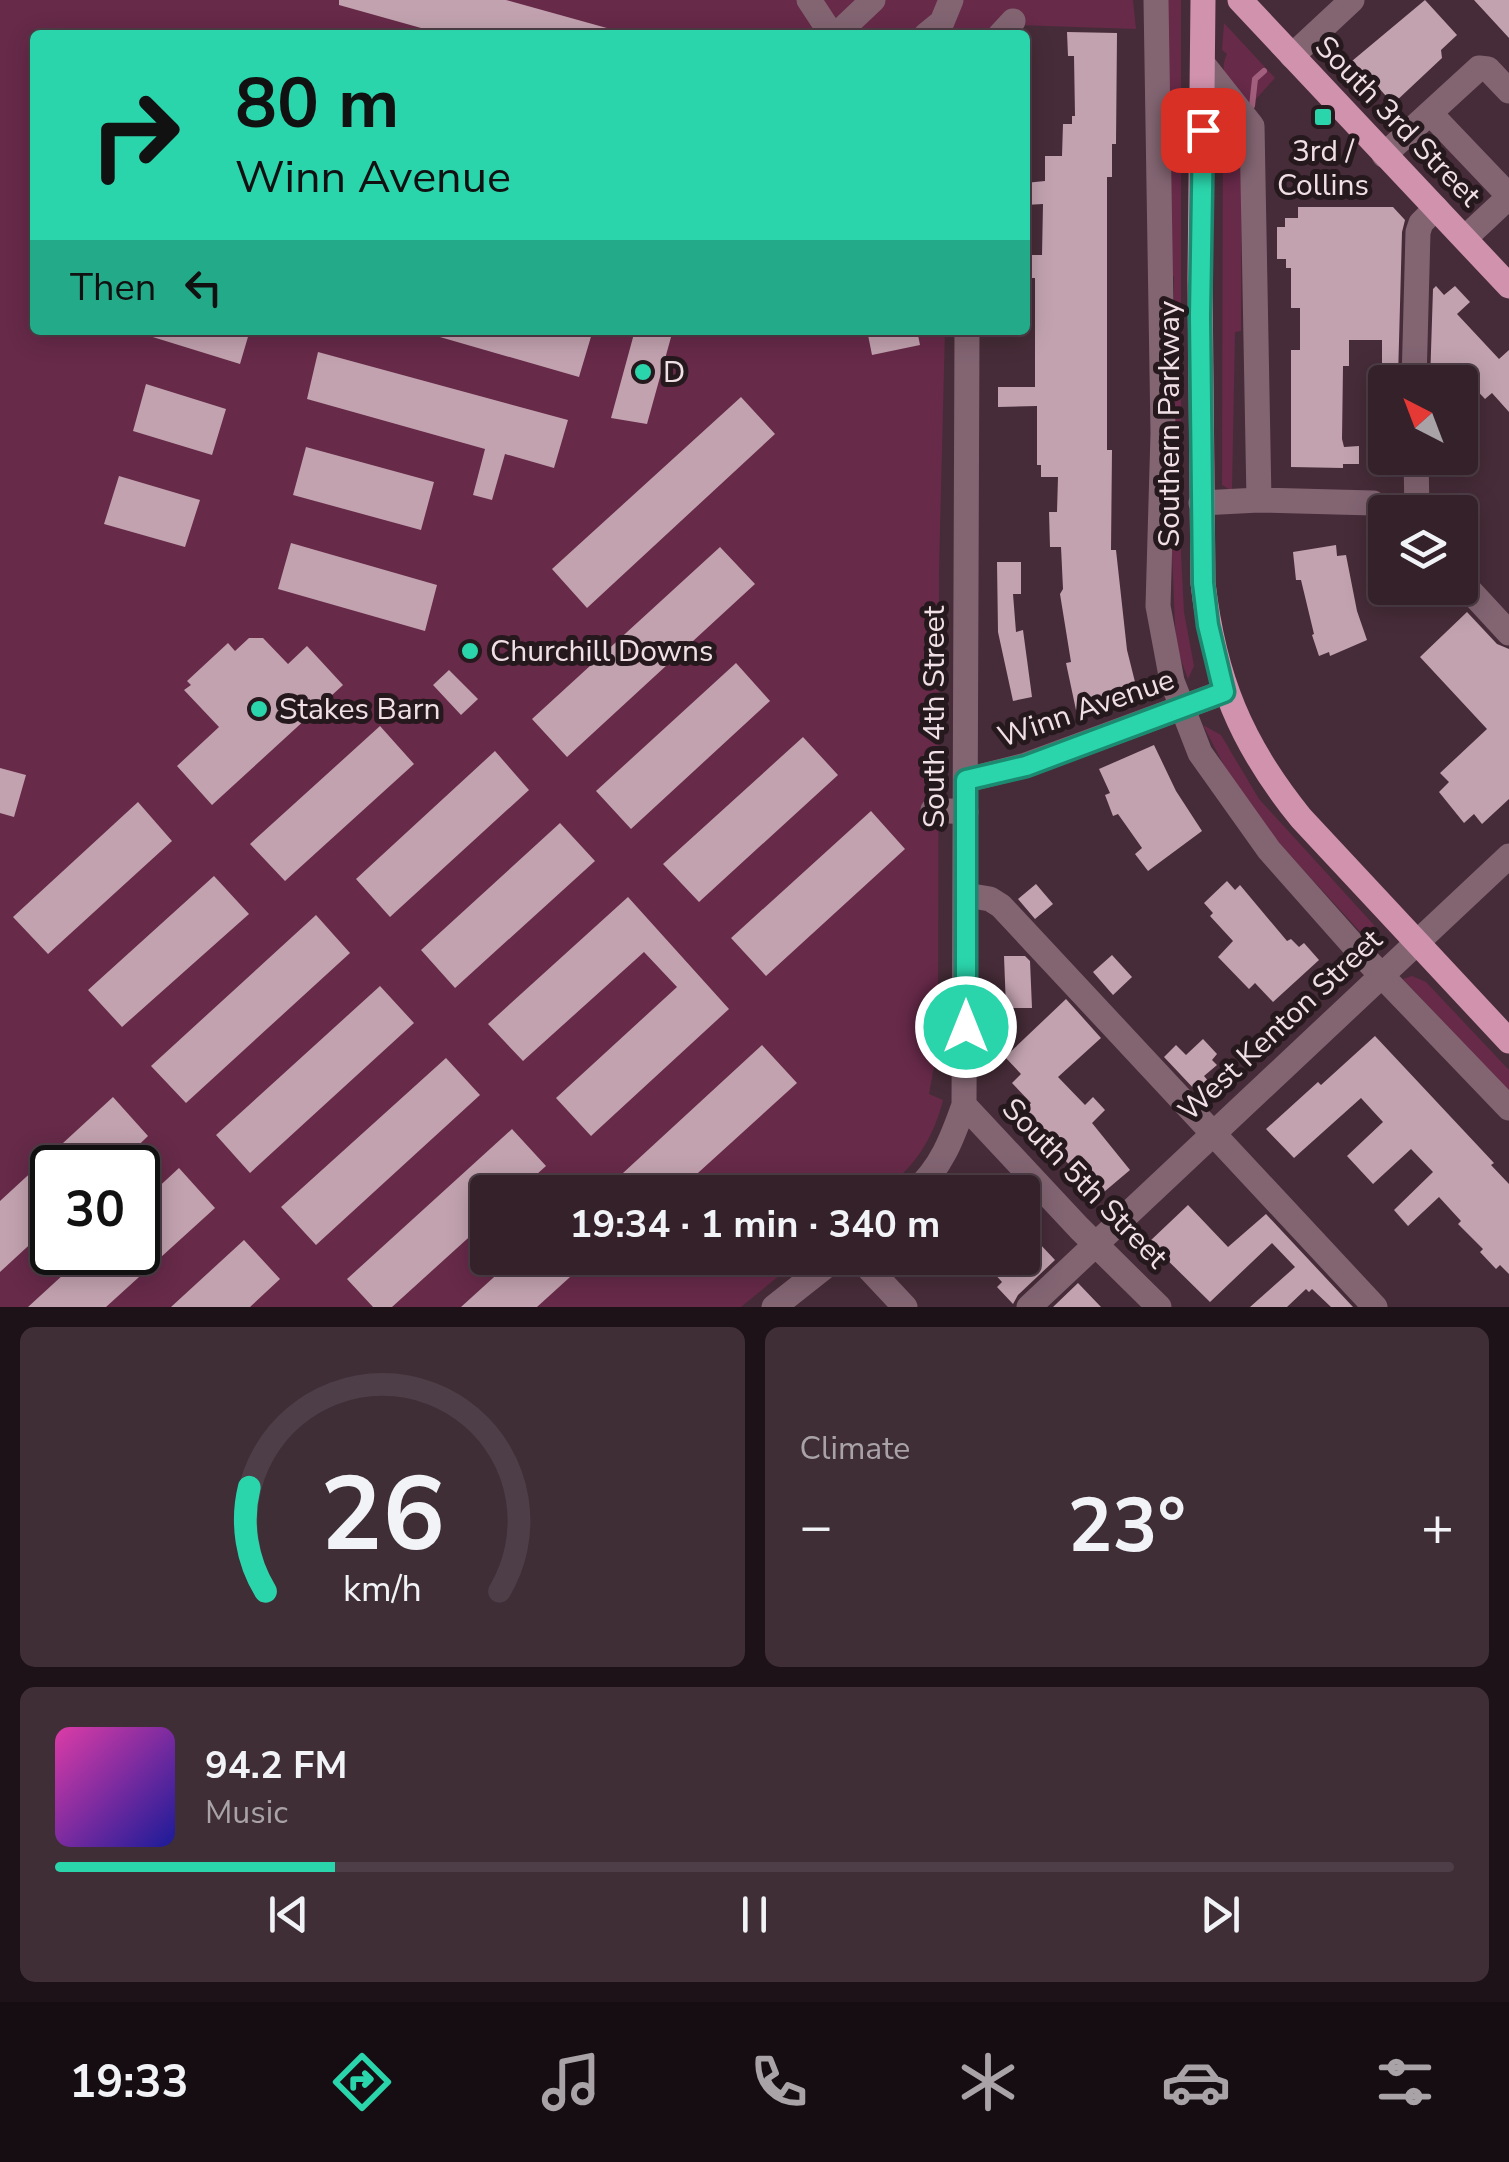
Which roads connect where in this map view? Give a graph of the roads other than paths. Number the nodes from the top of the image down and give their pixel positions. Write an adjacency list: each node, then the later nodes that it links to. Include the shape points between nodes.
1 (809, 0): 8 (street)
2 (873, 0): 9 (street)
3 (951, 0): 10 (street)
4 (1156, 0): 28 (street, via 1163,433 1158,606)
5 (1203, 0): 12 (main road, Southern Parkway)
6 (1240, 0): 11 (main road, South 3rd Street)
7 (1352, 0): 11 (street)
8 (830, 30)
9 (840, 30)
10 (932, 30)
11 (1292, 56): 15 (main road, South 3rd Street)
12 (1203, 64): 22 (street, via 1252,126); 24 (main road, Southern Parkway)
13 (1509, 91): 14 (street, via 1479,68)
14 (1430, 113): 15 (street); 16 (street)
15 (1384, 154): 17 (main road, South 3rd Street)
16 (1509, 196): 18 (street)
17 (1436, 208): 18 (main road, South 3rd Street); 21 (street, via 1418,232)
18 (1465, 238): 19 (main road, South 3rd Street)
19 (1509, 286)
20 (967, 335): 29 (street, South 4th Street)
21 (1414, 365)
22 (1258, 500): 23 (street); 24 (street)
23 (1368, 503)
24 (1201, 504): 27 (main road, Southern Parkway, via 1206,611)
25 (1478, 599): 26 (street)
26 (1509, 633)
27 (1224, 692): 28 (street, Winn Avenue); 34 (main road, Southern Parkway, via 1272,783)
28 (1180, 708): 29 (street, Winn Avenue, via 1026,766); 35 (street, via 1200,753 1269,850)
29 (966, 780): 31 (street, South 4th Street)
30 (933, 810): 31 (street)
31 (966, 812): 33 (street, South 4th Street)
32 (1509, 856): 34 (street, West Kenton Street)
33 (966, 895): 37 (street, South 4th Street); 39 (street, via 1001,906)
34 (1416, 942): 35 (street, West Kenton Street); 36 (main road, Southern Parkway)
35 (1382, 975): 38 (street); 39 (street, West Kenton Street)
36 (1509, 1041)
37 (964, 1105): 40 (street, South 4th Street, via 950,1147); 41 (street, South 5th Street)
38 (1509, 1108)
39 (1212, 1132): 41 (street, West Kenton Street); 48 (street)
40 (930, 1175)
41 (1097, 1243): 46 (street, West Kenton Street); 47 (street, South 5th Street)
42 (814, 1275): 44 (street)
43 (875, 1275): 45 (street)
44 (774, 1307)
45 (905, 1307)
46 (1029, 1307)
47 (1158, 1307)
48 (1375, 1307)

